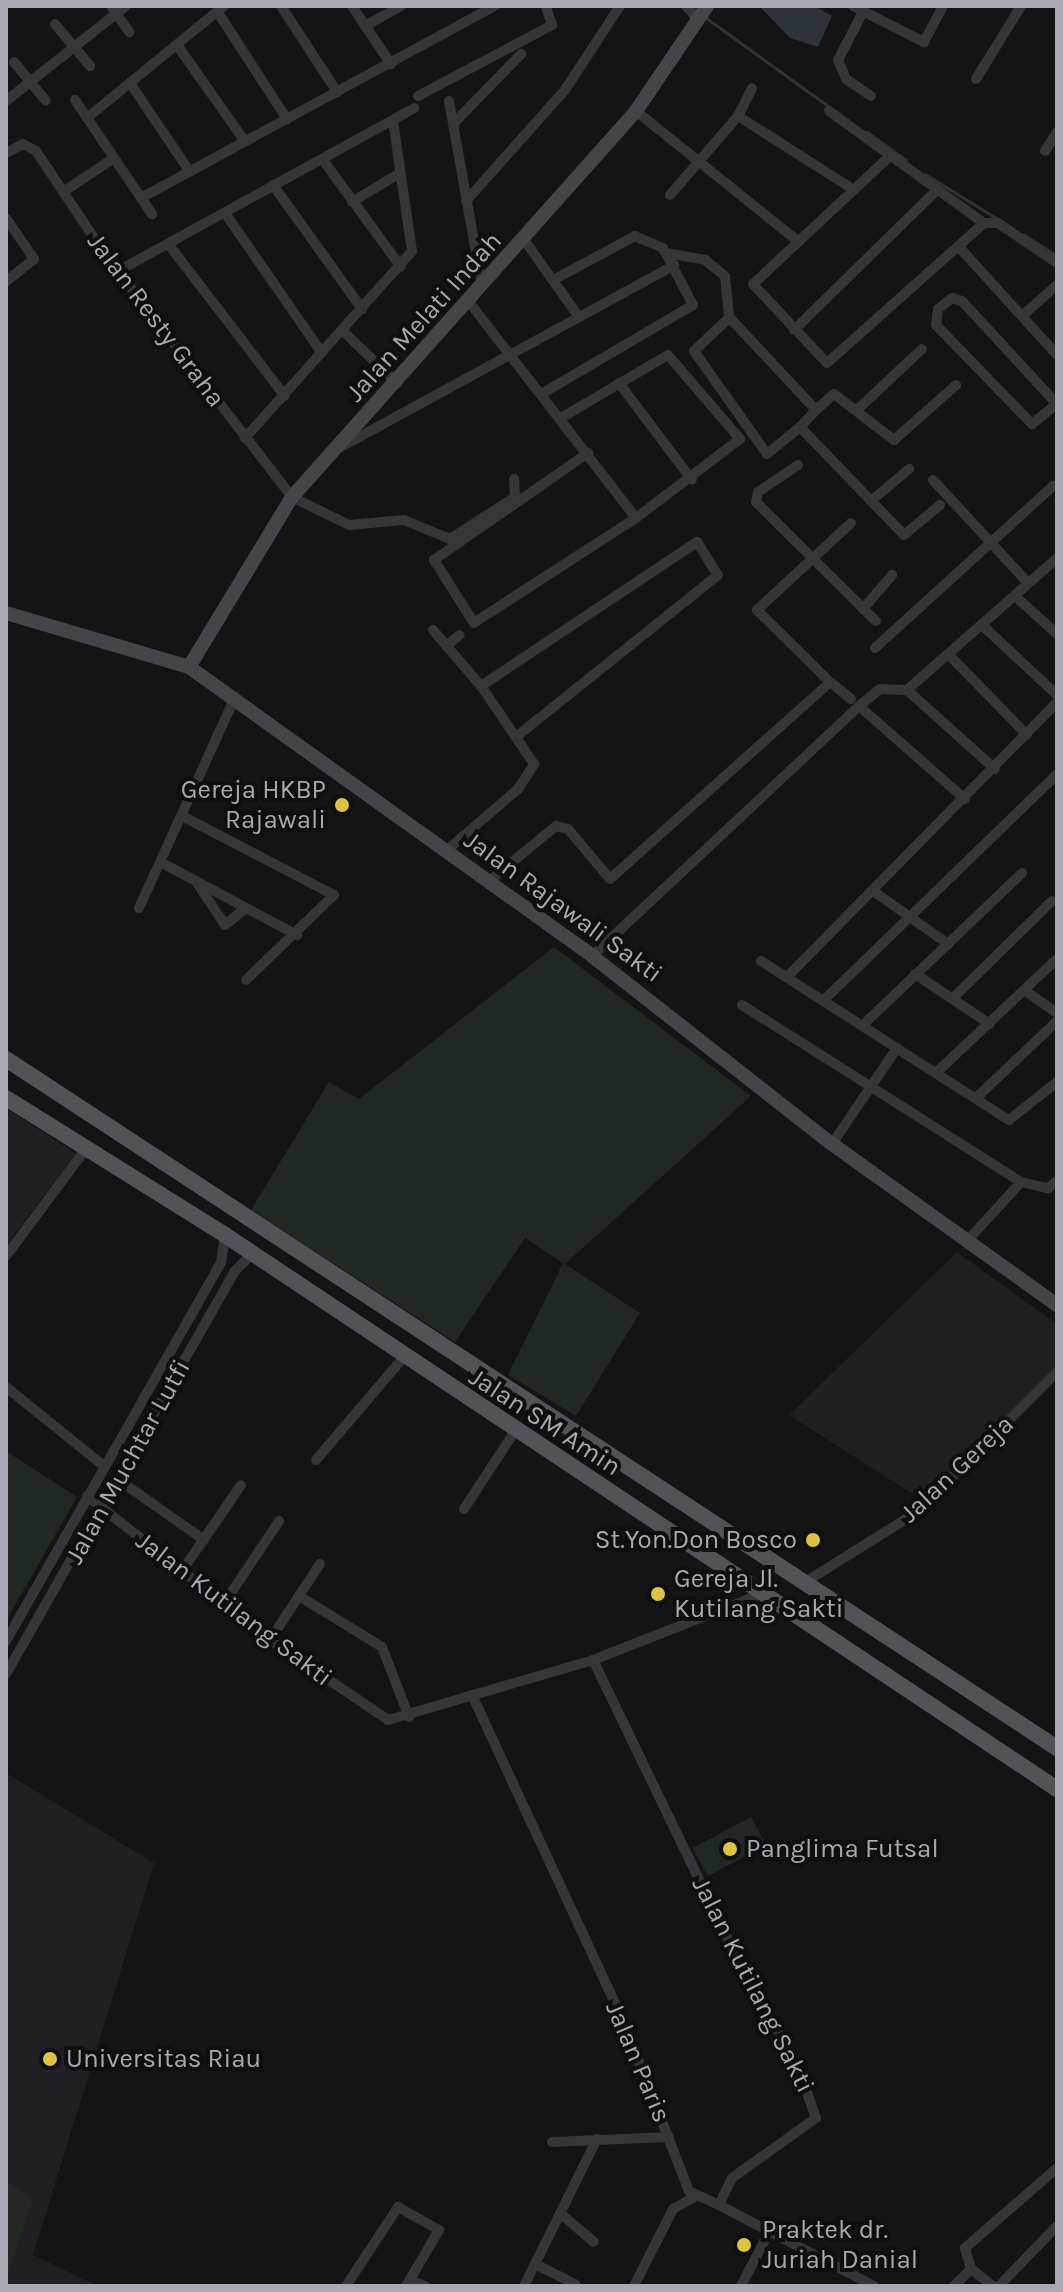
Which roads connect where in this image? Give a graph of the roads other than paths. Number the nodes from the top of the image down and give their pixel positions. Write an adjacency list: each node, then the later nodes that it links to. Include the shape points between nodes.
1 (126, 6): 14 (street)
2 (281, 6): 29 (street)
3 (352, 6): 17 (street)
4 (401, 6): 17 (street)
5 (495, 6): 23 (street)
6 (546, 6): 30 (street, via 552,25)
7 (620, 6): 60 (street, via 565,90)
8 (686, 6): 15 (street)
9 (707, 6): 15 (street, Jalan Melati Indah)
10 (943, 6): 13 (street, via 924,42)
11 (1021, 6): 25 (street)
12 (221, 9): 19 (street); 41 (street)
13 (858, 9): 31 (street, via 838,60 846,79)
14 (114, 10): 18 (street); 20 (street)
15 (698, 20): 37 (street, Jalan Melati Indah)
16 (55, 24): 20 (street)
17 (365, 26): 23 (street)
18 (129, 32)
19 (177, 45): 27 (street); 45 (street)
20 (75, 46): 24 (street); 26 (street)
21 (521, 54): 43 (street)
22 (14, 62): 26 (street)
23 (391, 64): 29 (street)
24 (90, 66)
25 (976, 79)
26 (30, 82): 33 (street); 34 (street)
27 (130, 83): 40 (street); 52 (street)
28 (752, 88): 39 (street)
29 (337, 92): 41 (street)
30 (418, 96)
31 (871, 96)
32 (75, 100): 40 (street)
33 (6, 101)
34 (46, 101)
35 (449, 101): 43 (street)
36 (414, 108): 42 (street)
37 (636, 111): 51 (street); 66 (street, Jalan Melati Indah)
38 (829, 111): 48 (street)
39 (738, 116): 51 (street); 55 (street)
40 (87, 118): 49 (street)
41 (287, 119): 45 (street)
42 (393, 120): 50 (street); 53 (street)
43 (453, 124): 60 (street)
44 (1057, 132): 47 (street)
45 (244, 140): 52 (street)
46 (7, 151): 57 (street, Jalan Resty Graha, via 23,144)
47 (1045, 151)
48 (890, 156): 55 (street); 56 (street)
49 (114, 158): 57 (street); 59 (street)
50 (323, 160): 54 (street); 61 (street)
51 (703, 161): 58 (street); 67 (street)
52 (190, 172): 59 (street)
53 (400, 173): 61 (street); 73 (street, via 412,251)
54 (273, 185): 62 (street); 80 (street)
55 (854, 190): 67 (street)
56 (937, 190): 65 (street); 84 (street)
57 (63, 192): 74 (street, Jalan Resty Graha)
58 (670, 195)
59 (141, 198): 63 (street)
60 (466, 201): 78 (street)
61 (352, 202): 73 (street)
62 (225, 213): 68 (street); 87 (street)
63 (152, 214)
64 (6, 218): 76 (street, via 34,259)
65 (984, 223): 69 (street); 71 (street, via 998,223)
66 (525, 241): 75 (street); 78 (street, Jalan Melati Indah)
67 (799, 242): 84 (street, via 752,288)
68 (169, 245): 74 (street); 94 (street)
69 (960, 248): 81 (street); 84 (street, via 831,363)
70 (666, 253): 72 (street); 75 (street, via 635,236); 83 (street, via 705,260 725,276)
71 (1057, 263)
72 (674, 265): 82 (street); 93 (street, via 693,298 689,310)
73 (401, 267): 80 (street)
74 (118, 271): 100 (street, Jalan Resty Graha)
75 (557, 278): 82 (street)
76 (6, 282)
77 (1057, 285): 81 (street)
78 (483, 288): 79 (street, Jalan Melati Indah)
79 (469, 302): 88 (street); 90 (street, Jalan Melati Indah)
80 (362, 309): 85 (street)
81 (1022, 316): 89 (street)
82 (579, 317): 88 (street)
83 (729, 318): 96 (street); 99 (street, via 694,351 767,454)
84 (794, 330)
85 (344, 332): 87 (street); 90 (street)
86 (922, 349): 97 (street)
87 (322, 353): 94 (street)
88 (513, 354): 93 (street); 101 (street)
89 (1057, 355)
90 (397, 383): 101 (street, Jalan Melati Indah)
91 (619, 383): 98 (street); 106 (street); 106 (street, via 662,355 674,357 737,433 737,446)
92 (956, 385): 97 (street, via 894,440)
93 (543, 393): 98 (street)
94 (285, 396): 100 (street)
95 (1057, 404): 95 (street, via 1032,424 936,325 938,309 952,298 962,301)
96 (816, 410): 97 (street, via 834,394); 99 (street)
97 (857, 410)
98 (561, 418): 102 (street)
99 (800, 427): 110 (street)
100 (245, 438): 109 (street, Jalan Resty Graha)
101 (339, 448): 109 (street, Jalan Melati Indah)
102 (588, 453): 112 (street); 112 (street, via 434,560 474,623)
103 (798, 465): 115 (street, via 758,492 756,502)
104 (909, 469): 110 (street)
105 (514, 479): 109 (street, via 515,497 450,539 404,520 349,525)
106 (692, 480): 112 (street)
107 (933, 480): 114 (street)
108 (1053, 486): 114 (street)
109 (292, 497): 130 (street, Jalan Melati Indah)
110 (871, 501): 111 (street, via 904,535)
111 (940, 505)
112 (636, 518)
113 (851, 523): 115 (street)
114 (990, 543): 118 (street); 128 (street)
115 (807, 559): 120 (street); 131 (street, via 757,610)
116 (1055, 565): 118 (street)
117 (892, 575): 120 (street)
118 (1028, 583): 119 (street)
119 (1015, 596): 123 (street); 125 (street)
120 (863, 609): 122 (street)
121 (6, 613): 130 (street, Jalan Rajawali Sakti)
122 (876, 621)
123 (983, 626): 129 (street); 134 (street)
124 (433, 630): 127 (street)
125 (1057, 634)
126 (460, 635): 127 (street)
127 (447, 645): 132 (street)
128 (875, 648)
129 (950, 656): 133 (street); 138 (street)
130 (189, 667): 135 (street, Jalan Rajawali Sakti)
131 (830, 682): 137 (street); 147 (street, via 610,879 568,829 556,826)
132 (481, 686): 139 (street); 139 (street, via 690,542 718,569 655,632)
133 (907, 690): 137 (street, via 880,689); 140 (street)
134 (1057, 695)
135 (235, 697): 143 (street); 144 (street, Jalan Rajawali Sakti)
136 (1057, 702): 138 (street)
137 (855, 703): 142 (street); 156 (street)
138 (1027, 735): 140 (street)
139 (517, 736): 144 (street, via 534,764 528,776)
140 (995, 769): 142 (street)
141 (1057, 774): 153 (street)
142 (965, 799): 149 (street)
143 (186, 818): 145 (street); 154 (street, via 334,894)
144 (446, 851): 147 (street, Jalan Rajawali Sakti)
145 (164, 864): 148 (street); 151 (street)
146 (1022, 873): 155 (street)
147 (489, 881): 156 (street, Jalan Rajawali Sakti)
148 (196, 882): 152 (street); 152 (street, via 225,925)
149 (873, 891): 153 (street); 159 (street)
150 (1052, 901): 163 (street)
151 (139, 908)
152 (246, 908): 154 (street)
153 (908, 917): 155 (street); 164 (street)
154 (297, 935): 161 (street)
155 (948, 944): 160 (street)
156 (592, 956): 177 (street, Jalan Rajawali Sakti)
157 (1057, 959): 162 (street)
158 (761, 961): 159 (street)
159 (790, 974): 164 (street)
160 (915, 974): 163 (street); 169 (street)
161 (246, 980)
162 (1024, 990): 166 (street); 168 (street)
163 (952, 999): 168 (street)
164 (824, 1000): 169 (street)
165 (742, 1005): 174 (street)
166 (1057, 1013)
167 (1057, 1021): 176 (street)
168 (990, 1024): 172 (street)
169 (863, 1025): 170 (street)
170 (897, 1048): 172 (street); 174 (street)
171 (6, 1059): 186 (main road, Jalan SM Amin)
172 (938, 1071): 176 (street)
173 (1057, 1082): 176 (street, via 1018,1124)
174 (870, 1086): 177 (street); 180 (street)
175 (6, 1098): 178 (main road, Jalan SM Amin)
176 (976, 1098)
177 (832, 1144): 182 (street, Jalan Rajawali Sakti)
178 (88, 1146): 181 (main road, Jalan SM Amin); 184 (street)
179 (1057, 1181): 180 (street, via 1048,1188)
180 (1021, 1182): 182 (street)
181 (225, 1235): 183 (main road, Jalan SM Amin); 193 (street, Jalan Muchtar Lutfi, via 221,1263)
182 (969, 1239): 185 (street, Jalan Rajawali Sakti)
183 (253, 1253): 187 (main road, Jalan SM Amin); 194 (street, Jalan Muchtar Lutfi, via 234,1272)
184 (6, 1256)
185 (1057, 1305)
186 (394, 1314): 187 (main road); 203 (main road, Jalan SM Amin)
187 (379, 1340): 188 (main road, Jalan SM Amin)
188 (403, 1358): 191 (main road, Jalan SM Amin); 192 (street)
189 (1057, 1372): 203 (street, Jalan Gereja, via 917,1512)
190 (6, 1387): 193 (street)
191 (515, 1431): 198 (street); 204 (main road, Jalan SM Amin)
192 (316, 1460)
193 (104, 1466): 196 (street, Jalan Muchtar Lutfi)
194 (119, 1480): 197 (street, Jalan Muchtar Lutfi); 200 (street)
195 (241, 1485): 200 (street)
196 (87, 1496): 197 (street, Jalan Kutilang Sakti); 208 (street, Jalan Muchtar Lutfi)
197 (103, 1508): 202 (street, Jalan Kutilang Sakti); 210 (street, Jalan Muchtar Lutfi)
198 (464, 1509)
199 (279, 1521): 206 (street)
200 (204, 1540): 202 (street)
201 (320, 1564): 205 (street)
202 (182, 1571): 206 (street, Jalan Kutilang Sakti)
203 (807, 1581): 213 (main road, Jalan SM Amin)
204 (764, 1592): 209 (street, Jalan Kutilang Sakti); 214 (main road, Jalan SM Amin)
205 (299, 1596): 207 (street); 212 (street, via 382,1647)
206 (223, 1605): 207 (street, Jalan Kutilang Sakti)
207 (270, 1640): 212 (street, Jalan Kutilang Sakti, via 377,1716)
208 (6, 1641)
209 (593, 1660): 211 (street, Jalan Kutilang Sakti); 220 (street, Jalan Kutilang Sakti, via 738,1960 798,2067 816,2118 732,2178)
210 (6, 1674)
211 (472, 1695): 212 (street, Jalan Kutilang Sakti); 215 (street, Jalan Paris)
212 (409, 1717)
213 (1057, 1748)
214 (1057, 1789)
215 (669, 2137): 216 (street); 219 (street, Jalan Paris)
216 (597, 2139): 217 (street); 221 (street)
217 (552, 2142)
218 (1057, 2168): 226 (street, via 965,2248)
219 (693, 2198): 220 (street); 232 (street, via 673,2209)
220 (719, 2205): 223 (street)
221 (561, 2214): 224 (street); 225 (street)
222 (1057, 2226): 236 (street)
223 (768, 2234): 233 (street); 234 (street)
224 (594, 2242)
225 (535, 2264): 228 (street); 231 (street)
226 (971, 2269): 235 (street); 236 (street)
227 (408, 2283): 229 (street, via 439,2230 398,2207); 230 (street)
228 (575, 2284)
229 (346, 2286)
230 (425, 2286)
231 (524, 2286)
232 (634, 2286)
233 (741, 2286)
234 (874, 2286)
235 (954, 2286)
236 (996, 2286)

